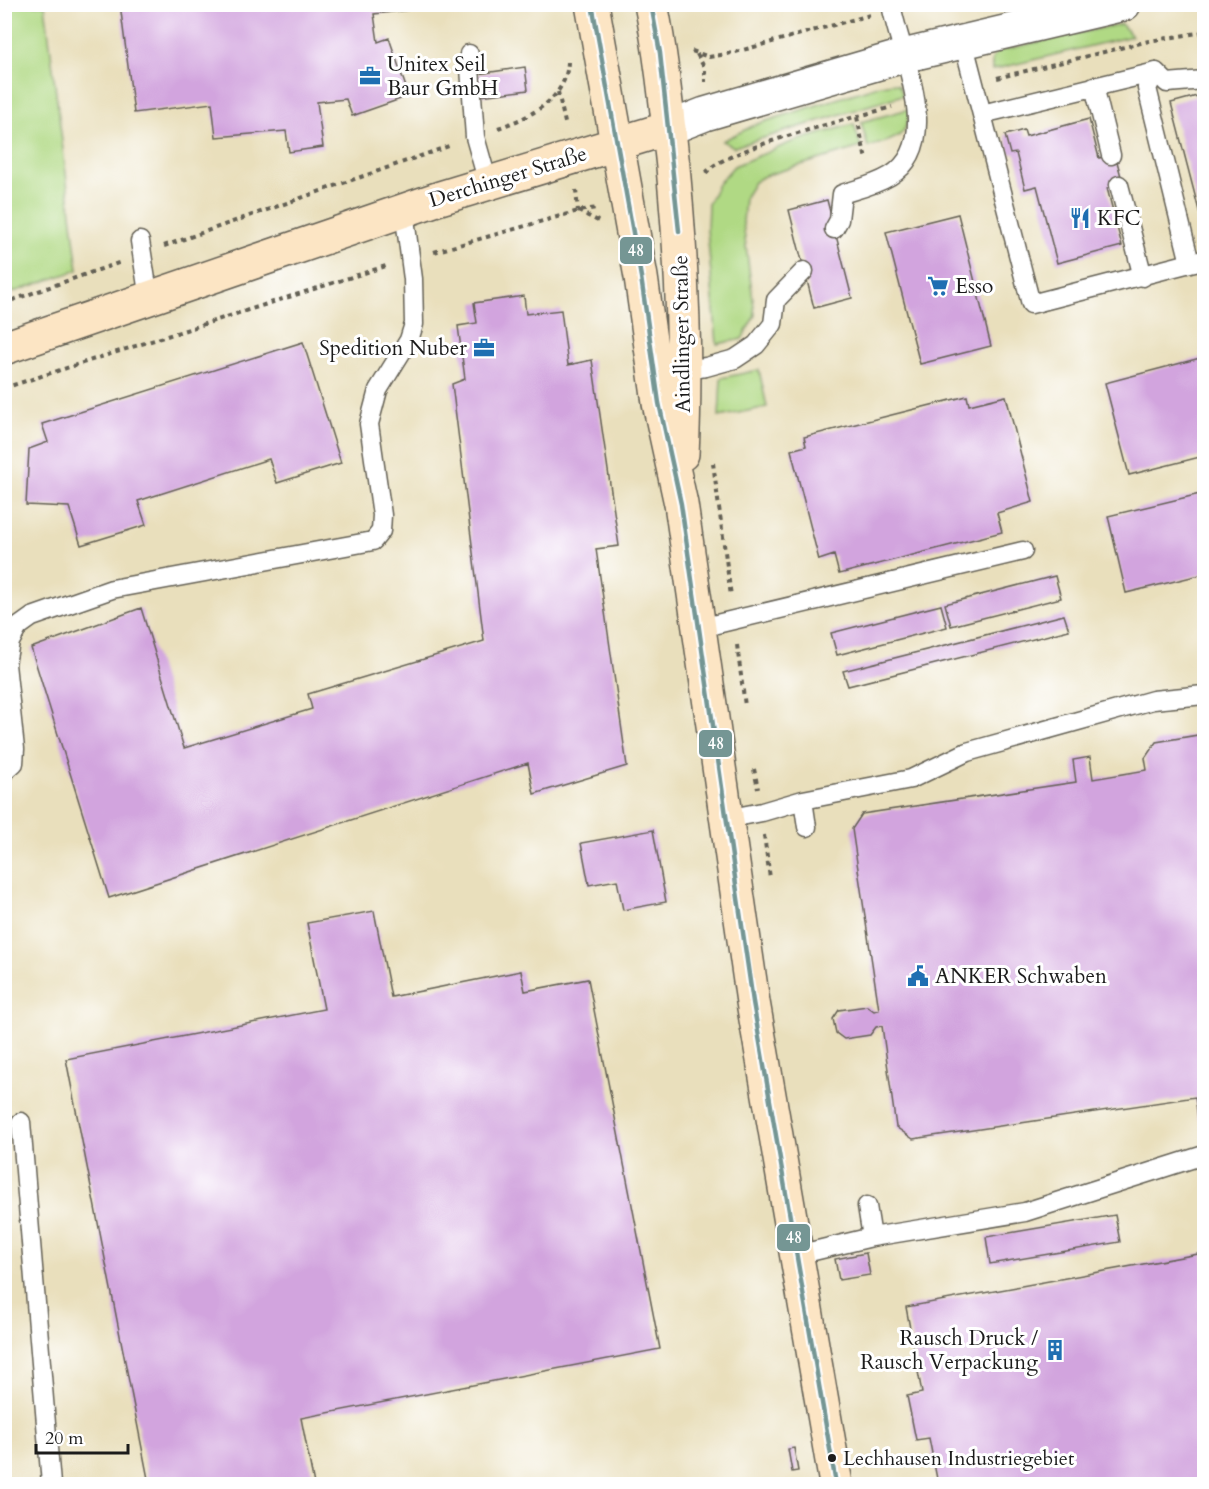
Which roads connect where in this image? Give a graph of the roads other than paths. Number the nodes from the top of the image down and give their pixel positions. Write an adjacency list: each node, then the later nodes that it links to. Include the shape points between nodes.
1 (592, 4): 13 (main road, Aindlinger Straße)
2 (651, 4): 12 (main road, Aindlinger Straße)
3 (1124, 4): 5 (street, Derchinger Straße)
4 (891, 7): 7 (lane)
5 (963, 41): 7 (street, Derchinger Straße); 11 (lane)
6 (469, 54): 15 (lane, via 476,136)
7 (903, 56): 12 (street, Derchinger Straße); 18 (lane, via 916,100 918,128 908,160 872,185 842,194)
8 (1155, 72): 9 (lane, via 1167,83); 10 (lane); 20 (lane, via 1147,88)
9 (1204, 80)
10 (1094, 86): 11 (lane); 14 (lane)
11 (982, 114): 22 (lane, via 1031,304)
12 (669, 128): 13 (main road, Derchinger Straße); 25 (main road, Aindlinger Straße, via 681,261)
13 (617, 143): 15 (main road, Derchinger Straße); 26 (main road, Aindlinger Straße, via 659,403)
14 (1111, 155)
15 (488, 183): 17 (main road, Derchinger Straße)
16 (1119, 185): 22 (lane)
17 (404, 211): 23 (main road, Derchinger Straße); 30 (lane, via 414,324 409,340 378,390 369,424 381,531 373,541 112,589 32,617 18,627 6,664 15,749 14,763)
18 (834, 229)
19 (141, 248): 23 (lane)
20 (1197, 262): 22 (lane)
21 (804, 271): 25 (lane, via 776,300 773,324 756,345 735,359)
22 (1143, 277)
23 (149, 299): 24 (main road, Derchinger Straße)
24 (4, 348)
25 (685, 370): 26 (main road, Aindlinger Straße)
26 (681, 504): 28 (main road, Aindlinger Straße)
27 (1023, 551): 28 (lane)
28 (700, 628): 32 (main road, Aindlinger Straße)
29 (1204, 694): 31 (lane, via 1153,700 967,752 911,779)
30 (4, 772)
31 (803, 800): 32 (lane); 33 (lane)
32 (726, 819): 38 (main road, Aindlinger Straße)
33 (807, 827)
34 (21, 1122): 39 (lane)
35 (1204, 1155): 37 (lane, via 1025,1212)
36 (867, 1206): 37 (lane)
37 (872, 1237): 38 (lane)
38 (797, 1255): 40 (main road, Aindlinger Straße)
39 (51, 1485)
40 (836, 1485)

